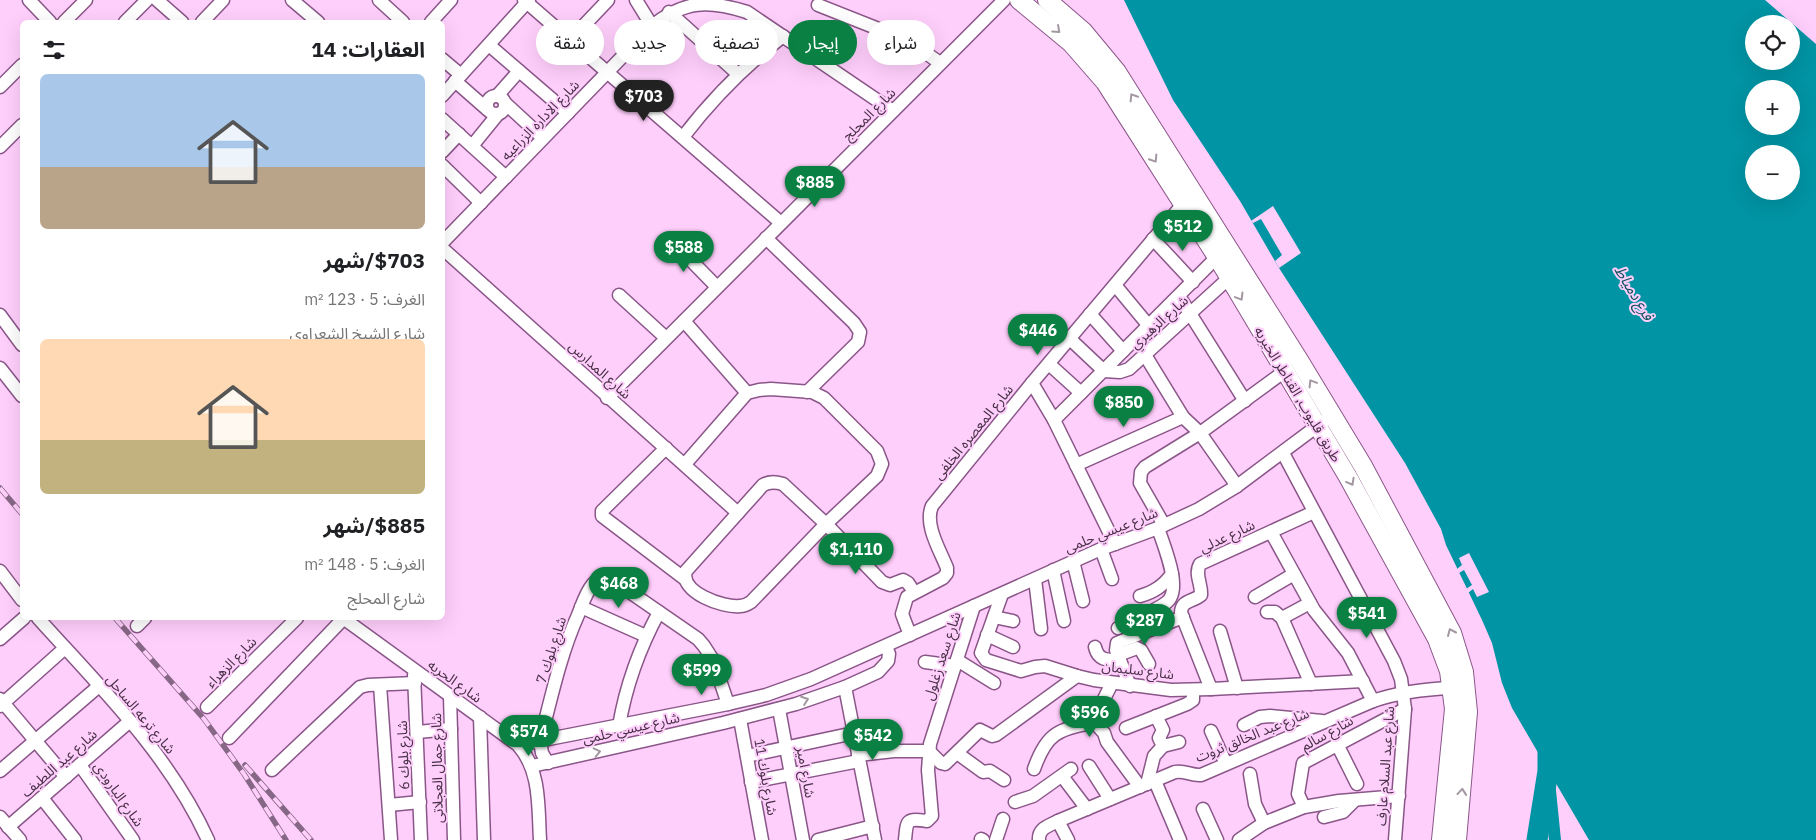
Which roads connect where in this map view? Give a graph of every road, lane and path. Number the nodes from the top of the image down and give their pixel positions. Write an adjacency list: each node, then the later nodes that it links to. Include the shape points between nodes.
1 (29, 0): 17 (street)
2 (86, 0): 18 (street)
3 (147, 0): 19 (street)
4 (157, 0): 20 (street)
5 (223, 0): 21 (street)
6 (292, 0): 22 (street)
7 (379, 0): 23 (street)
8 (451, 0): 24 (street)
9 (608, 0): 26 (street)
10 (636, 0): 27 (street)
11 (1004, 0): 32 (street, شارع المحلج)
12 (1019, 0): 57 (main road, طريق قليوب, القناطر الخيريه, one-way to 57, via 1089,62)
13 (1047, 0): 92 (main road, طريق قليوب, القناطر الخيريه, one-way to 13, via 1117,72 1083,31)
14 (526, 1): 25 (street); 30 (street)
15 (818, 5): 32 (street, via 909,41)
16 (669, 12): 28 (street, شارع الاداره الزراعيه); 29 (street, شارع الاداره الزراعيه, via 696,2 731,4); 38 (street)
17 (48, 20)
18 (66, 20)
19 (127, 20)
20 (180, 20)
21 (204, 20)
22 (316, 20)
23 (401, 20)
24 (433, 20)
25 (547, 20)
26 (589, 20)
27 (648, 20)
28 (659, 20)
29 (783, 36): 38 (street); 43 (street, شارع الاداره الزراعيه)
30 (489, 44): 36 (street); 39 (street)
31 (445, 63): 39 (street)
32 (940, 63): 43 (street, شارع المحلج)
33 (599, 65): 37 (street)
34 (614, 65): 37 (street, شارع الاداره الزراعيه)
35 (20, 70): 40 (street)
36 (519, 71): 42 (street); 45 (street)
37 (607, 72): 45 (street, شارع الاداره الزراعيه); 49 (street)
38 (738, 74): 49 (street)
39 (458, 78): 41 (street); 44 (street)
40 (0, 87)
41 (445, 93)
42 (501, 99): 44 (street, via 504,110); 50 (street)
43 (893, 111): 58 (street, شارع المحلج)
44 (493, 112): 52 (street)
45 (568, 113): 50 (street, شارع الاداره الزراعيه)
46 (445, 122): 48 (street)
47 (20, 127): 51 (street)
48 (459, 134): 52 (street); 53 (street)
49 (683, 137): 58 (street)
50 (543, 138): 55 (street, شارع الاداره الزراعيه)
51 (2, 141)
52 (472, 146): 55 (street)
53 (445, 149)
54 (445, 168): 56 (street)
55 (506, 177): 56 (street, شارع الاداره الزراعيه)
56 (481, 203): 61 (street, شارع الاداره الزراعيه)
57 (1183, 204): 60 (street, شارع المعصره الخلفى); 64 (main road, طريق قليوب, القناطر الخيريه)
58 (781, 223): 59 (street, شارع المحلج)
59 (766, 238): 68 (street, شارع المحلج); 86 (street, via 860,332 858,342)
60 (1153, 239): 66 (street); 67 (street, شارع المعصره الخلفى)
61 (445, 240)
62 (671, 240): 68 (street)
63 (445, 251): 90 (street, شارع المدارس)
64 (1217, 258): 65 (main road, طريق قليوب, القناطر الخيريه); 66 (street, شارع الزهيري)
65 (1229, 278): 72 (street, شارع الزهيري); 84 (main road, طريق قليوب, القناطر الخيريه, one-way to 84)
66 (1193, 282): 70 (street, شارع الزهيري)
67 (1115, 285): 71 (street, شارع المعصره الخلفى); 75 (street)
68 (717, 287): 74 (street, شارع المحلج)
69 (618, 295): 76 (street)
70 (1179, 296): 72 (street); 75 (street, شارع الزهيري)
71 (1090, 314): 77 (street, شارع المعصره الخلفى); 79 (street)
72 (1190, 314): 80 (street, شارع الزهيري); 91 (street)
73 (0, 315): 78 (street)
74 (684, 321): 76 (street, شارع المحلج); 88 (street)
75 (1149, 326): 79 (street, شارع الزهيري)
76 (666, 338): 90 (street, شارع المحلج)
77 (1070, 339): 81 (street, شارع المعصره الخلفى); 83 (street)
78 (20, 342)
79 (1123, 351): 83 (street, شارع الزهيري)
80 (1145, 355): 83 (street, شارع الزهيري, via 1129,369); 93 (street)
81 (1049, 364): 85 (street, شارع المعصره الخلفى); 89 (street)
82 (0, 368): 87 (street)
83 (1104, 371): 89 (street, شارع الزهيري)
84 (1285, 371): 91 (street); 95 (main road, طريق قليوب, القناطر الخيريه)
85 (1032, 383): 94 (street); 117 (street, شارع المعصره الخلفى, via 932,506 929,522 947,573)
86 (807, 392): 88 (street, via 758,390); 104 (street, via 824,398 877,451 882,464 877,476)
87 (20, 393)
88 (747, 393): 99 (street)
89 (1081, 393): 94 (street, شارع الزهيري)
90 (607, 398): 97 (street, شارع المدارس)
91 (1245, 401): 96 (street)
92 (1332, 416): 95 (street, شارع عيسي حلمى); 258 (main road, طريق قليوب, القناطر الخيريه, one-way to 92, via 1468,712 1459,652 1363,466)
93 (1183, 417): 96 (street); 100 (street)
94 (1054, 420): 100 (street)
95 (1318, 426): 98 (street, شارع عيسي حلمى); 169 (main road, طريق قليوب, القناطر الخيريه, one-way to 169, via 1438,639)
96 (1200, 433): 101 (street); 105 (street, via 1141,472 1140,483)
97 (666, 448): 99 (street, شارع المدارس); 115 (street, via 602,511 602,516)
98 (1283, 453): 101 (street, شارع عيسي حلمى); 102 (street, شارع عبد السلام عارف)
99 (685, 464): 103 (street, شارع المدارس)
100 (1076, 464): 107 (street)
101 (1237, 486): 105 (street, شارع عيسي حلمى)
102 (1314, 512): 106 (street, شارع عدلي); 172 (street, شارع عبد السلام عارف, via 1394,661)
103 (738, 513): 104 (street, via 763,485 776,482 784,484); 115 (street, via 686,570)
104 (826, 524): 115 (street, via 746,605 734,606 703,597); 117 (street, via 882,582 890,585 903,580)
105 (1161, 526): 107 (street, شارع عيسي حلمى); 112 (street)
106 (1271, 532): 113 (street); 131 (street, شارع عدلي, via 1200,564 1197,574 1201,595 1183,605)
107 (1115, 544): 108 (street, شارع عيسي حلمى)
108 (1101, 549): 109 (street, شارع عيسي حلمى); 116 (street)
109 (1073, 562): 110 (street, شارع عيسي حلمى); 122 (street)
110 (1053, 570): 114 (street, شارع عيسي حلمى); 138 (street)
111 (0, 571): 120 (street)
112 (1172, 574): 119 (street, via 1158,589); 126 (street, via 1173,594)
113 (1294, 574): 121 (street); 123 (street)
114 (1035, 578): 118 (street, شارع عيسي حلمى); 141 (street)
115 (685, 579)
116 (1112, 579)
117 (914, 592): 145 (street, via 907,596 902,614)
118 (1002, 594): 124 (street, شارع عيسي حلمى); 129 (street, شارع سليمان)
119 (1140, 596)
120 (20, 597)
121 (1255, 597)
122 (1083, 601)
123 (1310, 603): 132 (street); 159 (street, via 1348,653)
124 (974, 606): 145 (street, شارع عيسي حلمى); 155 (street, شارع سعد زغلول)
125 (581, 607): 127 (street, شارع بلوك 7, via 593,583 604,578 611,579); 146 (street); 195 (street, شارع بلوك 7, via 562,656)
126 (1156, 608): 130 (street); 140 (street)
127 (659, 612): 146 (street); 176 (street, via 704,646 713,660)
128 (1267, 612): 132 (street, via 1275,612)
129 (994, 617): 139 (street); 147 (street, شارع سليمان)
130 (1139, 617): 142 (street); 148 (street, via 1121,626)
131 (1183, 617): 140 (street); 171 (street)
132 (1282, 618): 163 (street)
133 (21, 620): 144 (street)
134 (40, 620): 152 (street, شارع ترعه الساحل)
135 (295, 620): 177 (street, شارع الزهراء)
136 (342, 620): 193 (street)
137 (347, 620): 157 (street, شارع الحريه)
138 (1064, 621)
139 (1013, 622)
140 (1160, 625): 142 (street)
141 (1041, 630)
142 (1145, 631): 148 (street)
143 (1220, 631): 168 (street)
144 (1, 635)
145 (910, 635): 149 (street, شارع عيسي حلمى)
146 (646, 636): 187 (street, via 629,680)
147 (987, 636): 150 (street); 158 (street, شارع سليمان, via 981,653 986,660 1021,671 1045,666)
148 (1130, 637): 153 (street, via 1117,643)
149 (886, 646): 166 (street, شارع عيسي حلمى, via 889,654 884,667); 176 (street, شارع عيسي حلمى, via 811,679)
150 (1014, 647)
151 (1095, 647): 153 (street, via 1103,659)
152 (65, 648): 165 (street, شارع ترعه الساحل); 175 (street)
153 (1118, 657): 156 (street, via 1137,648); 167 (street)
154 (925, 662): 155 (street)
155 (956, 663): 161 (street); 201 (street, شارع سعد زغلول)
156 (1148, 664)
157 (414, 670): 160 (street, شارع بلوك 6); 173 (street, شارع الحريه)
158 (1077, 676): 162 (street, شارع سليمان); 202 (street, via 996,735 980,730)
159 (1363, 681): 163 (street, شارع سليمان); 174 (street)
160 (415, 683): 164 (street); 191 (street, شارع بلوك 6)
161 (994, 683)
162 (1112, 683): 167 (street, شارع سليمان); 184 (street)
163 (1311, 684): 168 (street, شارع سليمان)
164 (380, 685): 212 (street, via 356,690); 226 (street)
165 (99, 686): 183 (street, شارع ترعه الساحل); 194 (street)
166 (845, 686): 178 (street, شارع عيسي حلمى, one-way to 166); 192 (street)
167 (1130, 686): 170 (street, شارع سليمان)
168 (1237, 688): 171 (street, شارع سليمان)
169 (1452, 688): 172 (street, شارع عبد الخالق ثروت); 257 (main road, طريق قليوب, القناطر الخيريه, via 1453,729)
170 (1192, 690): 171 (street, شارع سليمان); 180 (street, via 1194,697 1190,702)
171 (1211, 690)
172 (1404, 692): 174 (street, شارع عبد الخالق ثروت); 179 (street, شارع عبد السلام عارف)
173 (450, 696): 181 (street, شارع الحريه); 189 (street, شارع جمال العجلاتى)
174 (1373, 700): 185 (street, شارع عبد الخالق ثروت)
175 (1, 703): 194 (street)
176 (728, 704): 187 (street, شارع عيسي حلمى)
177 (207, 707)
178 (779, 709): 182 (street, شارع عيسي حلمى); 200 (street, شارع امير)
179 (1405, 709): 197 (street, شارع سالم); 220 (street, شارع عبد السلام عارف)
180 (1156, 716): 188 (street); 199 (street, via 1163,730 1159,738)
181 (480, 717): 198 (street, شارع الحريه); 243 (street)
182 (740, 719): 203 (street, شارع بلوك 11); 205 (street, شارع عيسي حلمى, one-way to 182)
183 (130, 721): 207 (street, شارع عبد اللطيف); 239 (street, شارع ترعه الساحل, via 181,790)
184 (1094, 722): 210 (street, via 1062,729 1049,739 1039,753); 218 (street, via 1107,742)
185 (1324, 722): 186 (street, via 1270,716); 206 (street, شارع عبد الخالق ثروت)
186 (1244, 725)
187 (619, 726): 195 (street, شارع عيسي حلمى)
188 (1126, 728)
189 (451, 729): 191 (street); 242 (street, شارع جمال العجلاتى)
190 (1211, 731): 206 (street)
191 (416, 732): 224 (street, شارع بلوك 6)
192 (854, 733): 200 (street); 204 (street)
193 (229, 738)
194 (35, 741): 211 (street); 215 (street)
195 (540, 741): 198 (street, شارع عيسي حلمى); 205 (street)
196 (1179, 742): 199 (street)
197 (1337, 744): 219 (street); 227 (street, شارع سالم, via 1303,763 1298,794)
198 (518, 745): 208 (street, شارع الحريه)
199 (1163, 746): 218 (street, via 1154,756)
200 (786, 748): 203 (street); 213 (street, شارع امير)
201 (929, 751): 202 (street, via 943,764); 204 (street, via 894,751); 249 (street, شارع سعد زغلول, via 932,816 927,821 910,820 906,825)
202 (957, 753): 216 (street, via 983,772 990,770)
203 (747, 756): 217 (street, شارع بلوك 11)
204 (859, 758): 213 (street); 235 (street)
205 (548, 763): 208 (street, شارع عيسي حلمى)
206 (1226, 764): 218 (street, شارع عبد الخالق ثروت, via 1196,775 1181,771)
207 (80, 765): 215 (street, شارع عبد اللطيف); 238 (street, شارع البارودي)
208 (532, 766): 244 (street, شارع الحريه)
209 (1089, 766): 222 (street)
210 (1034, 769)
211 (0, 770)
212 (272, 770)
213 (791, 774): 217 (street); 246 (street, شارع امير)
214 (1250, 774): 234 (street, via 1255,804)
215 (66, 777): 221 (street, شارع عبد اللطيف)
216 (1004, 780)
217 (751, 782): 245 (street, شارع بلوك 11)
218 (1147, 784): 222 (street, شارع عبد الخالق ثروت); 253 (street)
219 (1357, 784)
220 (1399, 796): 223 (street); 256 (street, شارع عبد السلام عارف)
221 (42, 798): 233 (street, شارع عبد اللطيف); 237 (street)
222 (1110, 799): 228 (street, شارع عبد الخالق ثروت)
223 (1354, 801): 227 (street); 230 (street, via 1343,812)
224 (420, 802): 226 (street); 241 (street, شارع بلوك 6)
225 (1016, 802): 228 (street, via 1034,796 1067,773)
226 (389, 805): 240 (street)
227 (1304, 807): 234 (street)
228 (1087, 809): 232 (street, شارع عبد الخالق ثروت)
229 (1203, 809): 254 (street)
230 (1324, 817)
231 (1003, 819): 250 (street)
232 (1058, 821): 251 (street, شارع عبد الخالق ثروت, via 1042,829); 252 (street)
233 (3, 823): 236 (street)
234 (1264, 823): 255 (street)
235 (872, 826): 247 (street); 248 (street)
236 (20, 840)
237 (75, 840)
238 (133, 840)
239 (208, 840)
240 (392, 840)
241 (422, 840)
242 (454, 840)
243 (484, 840)
244 (540, 840)
245 (762, 840)
246 (803, 840)
247 (818, 840)
248 (875, 840)
249 (905, 840)
250 (996, 840)
251 (1038, 840)
252 (1068, 840)
253 (1180, 840)
254 (1217, 840)
255 (1239, 840)
256 (1394, 840)
257 (1441, 840)
258 (1457, 840)

